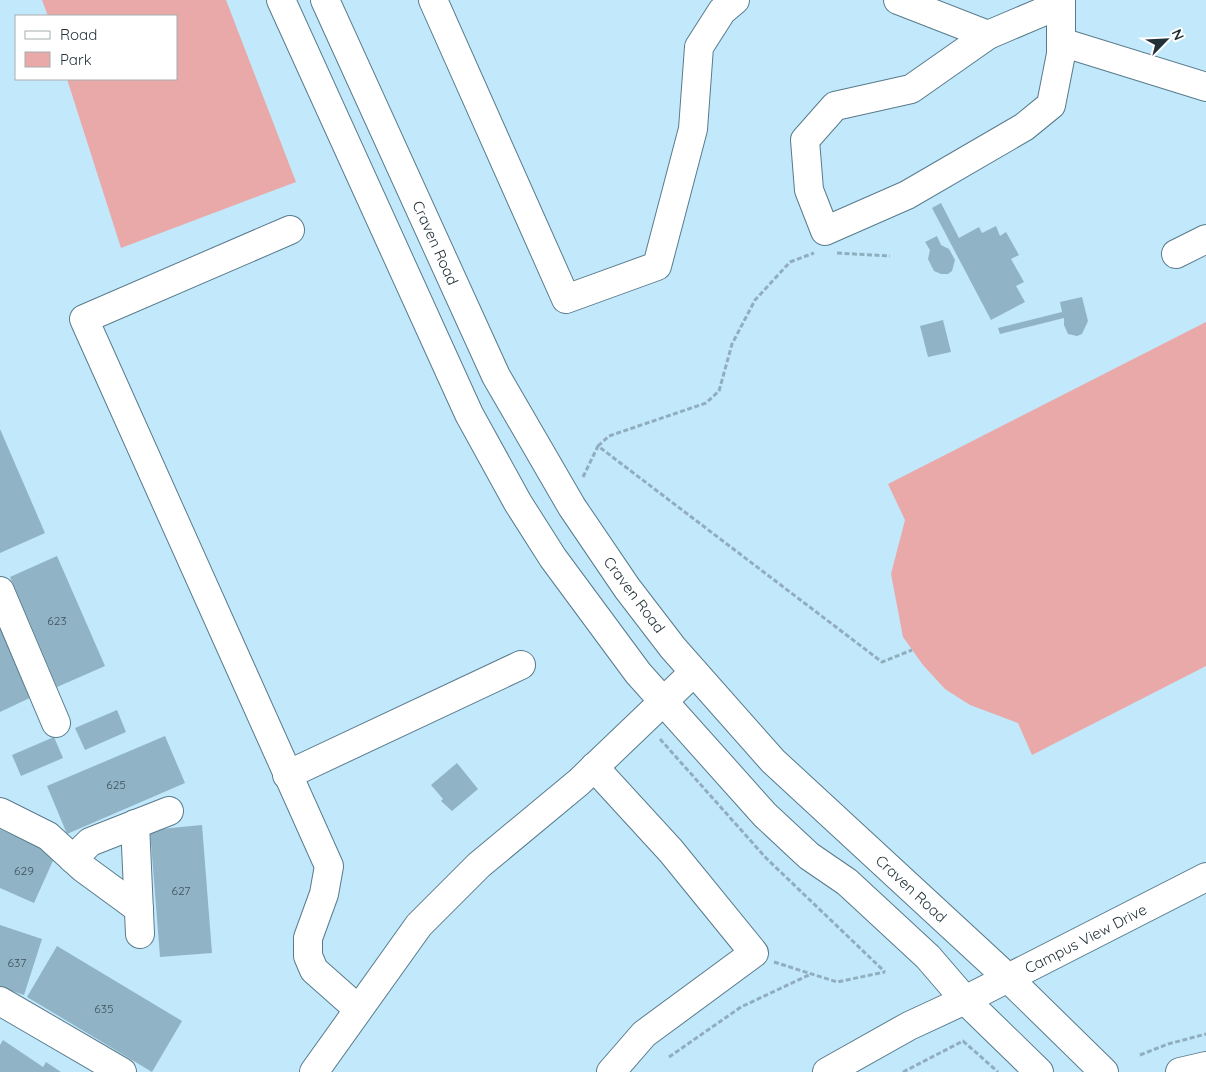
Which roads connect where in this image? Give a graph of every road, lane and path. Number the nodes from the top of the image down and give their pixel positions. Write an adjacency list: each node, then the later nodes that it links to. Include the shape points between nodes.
1 (281, 0): 22 (main road, via 469,414 518,503 553,558)
2 (326, 0): 21 (main road, Craven Road, via 496,376 590,534 627,588)
3 (433, 0): 4 (main road, via 566,299 657,266 693,129 699,47 722,11)
4 (735, 0)
5 (898, 0): 7 (main road)
6 (1061, 2): 7 (main road); 8 (main road)
7 (988, 35): 8 (main road, via 911,89 835,106 805,140 809,190 825,231 907,194 1024,127 1051,105)
8 (1061, 42): 9 (main road)
9 (1206, 87)
10 (290, 230): 26 (main road, via 84,319)
11 (1206, 239): 14 (main road)
12 (815, 253): 16 (path, via 790,262 755,300 732,344 719,391 706,403 609,436)
13 (832, 253): 15 (path)
14 (1176, 254)
15 (890, 256)
16 (598, 446): 17 (path); 19 (path, via 882,662)
17 (579, 484)
18 (0, 591): 23 (main road)
19 (912, 650)
20 (521, 665): 26 (main road)
21 (694, 672): 22 (main road); 34 (main road, Craven Road, via 773,760)
22 (664, 703): 25 (main road); 35 (main road, via 765,814 809,856 847,882 928,957)
23 (56, 722)
24 (658, 737): 33 (path, via 766,858 885,972 837,982)
25 (594, 768): 37 (main road, via 479,865 419,925); 44 (main road, via 671,851 754,953 644,1034)
26 (287, 775): 37 (main road, via 329,866 324,894 308,938 308,956 314,970)
27 (169, 811): 29 (main road)
28 (0, 812): 30 (main road, via 48,836)
29 (134, 824): 30 (main road, via 90,842); 30 (main road, via 140,922)
30 (73, 859)
31 (1206, 878): 34 (main road, Campus View Drive)
32 (774, 962): 33 (path)
33 (811, 974): 40 (path, via 741,1007)
34 (1008, 978): 35 (main road, Campus View Drive); 49 (main road, Craven Road)
35 (965, 1000): 45 (main road, Campus View Drive, via 909,1026); 48 (main road)
36 (0, 1001): 42 (main road)
37 (358, 1009): 43 (main road)
38 (1206, 1034): 39 (path)
39 (1140, 1055)
40 (669, 1057)
41 (1206, 1066): 50 (main road)
42 (122, 1072)
43 (314, 1072)
44 (610, 1072)
45 (827, 1072)
46 (903, 1072): 47 (path, via 963,1041)
47 (998, 1072)
48 (1039, 1072)
49 (1104, 1072)
50 (1180, 1072)

